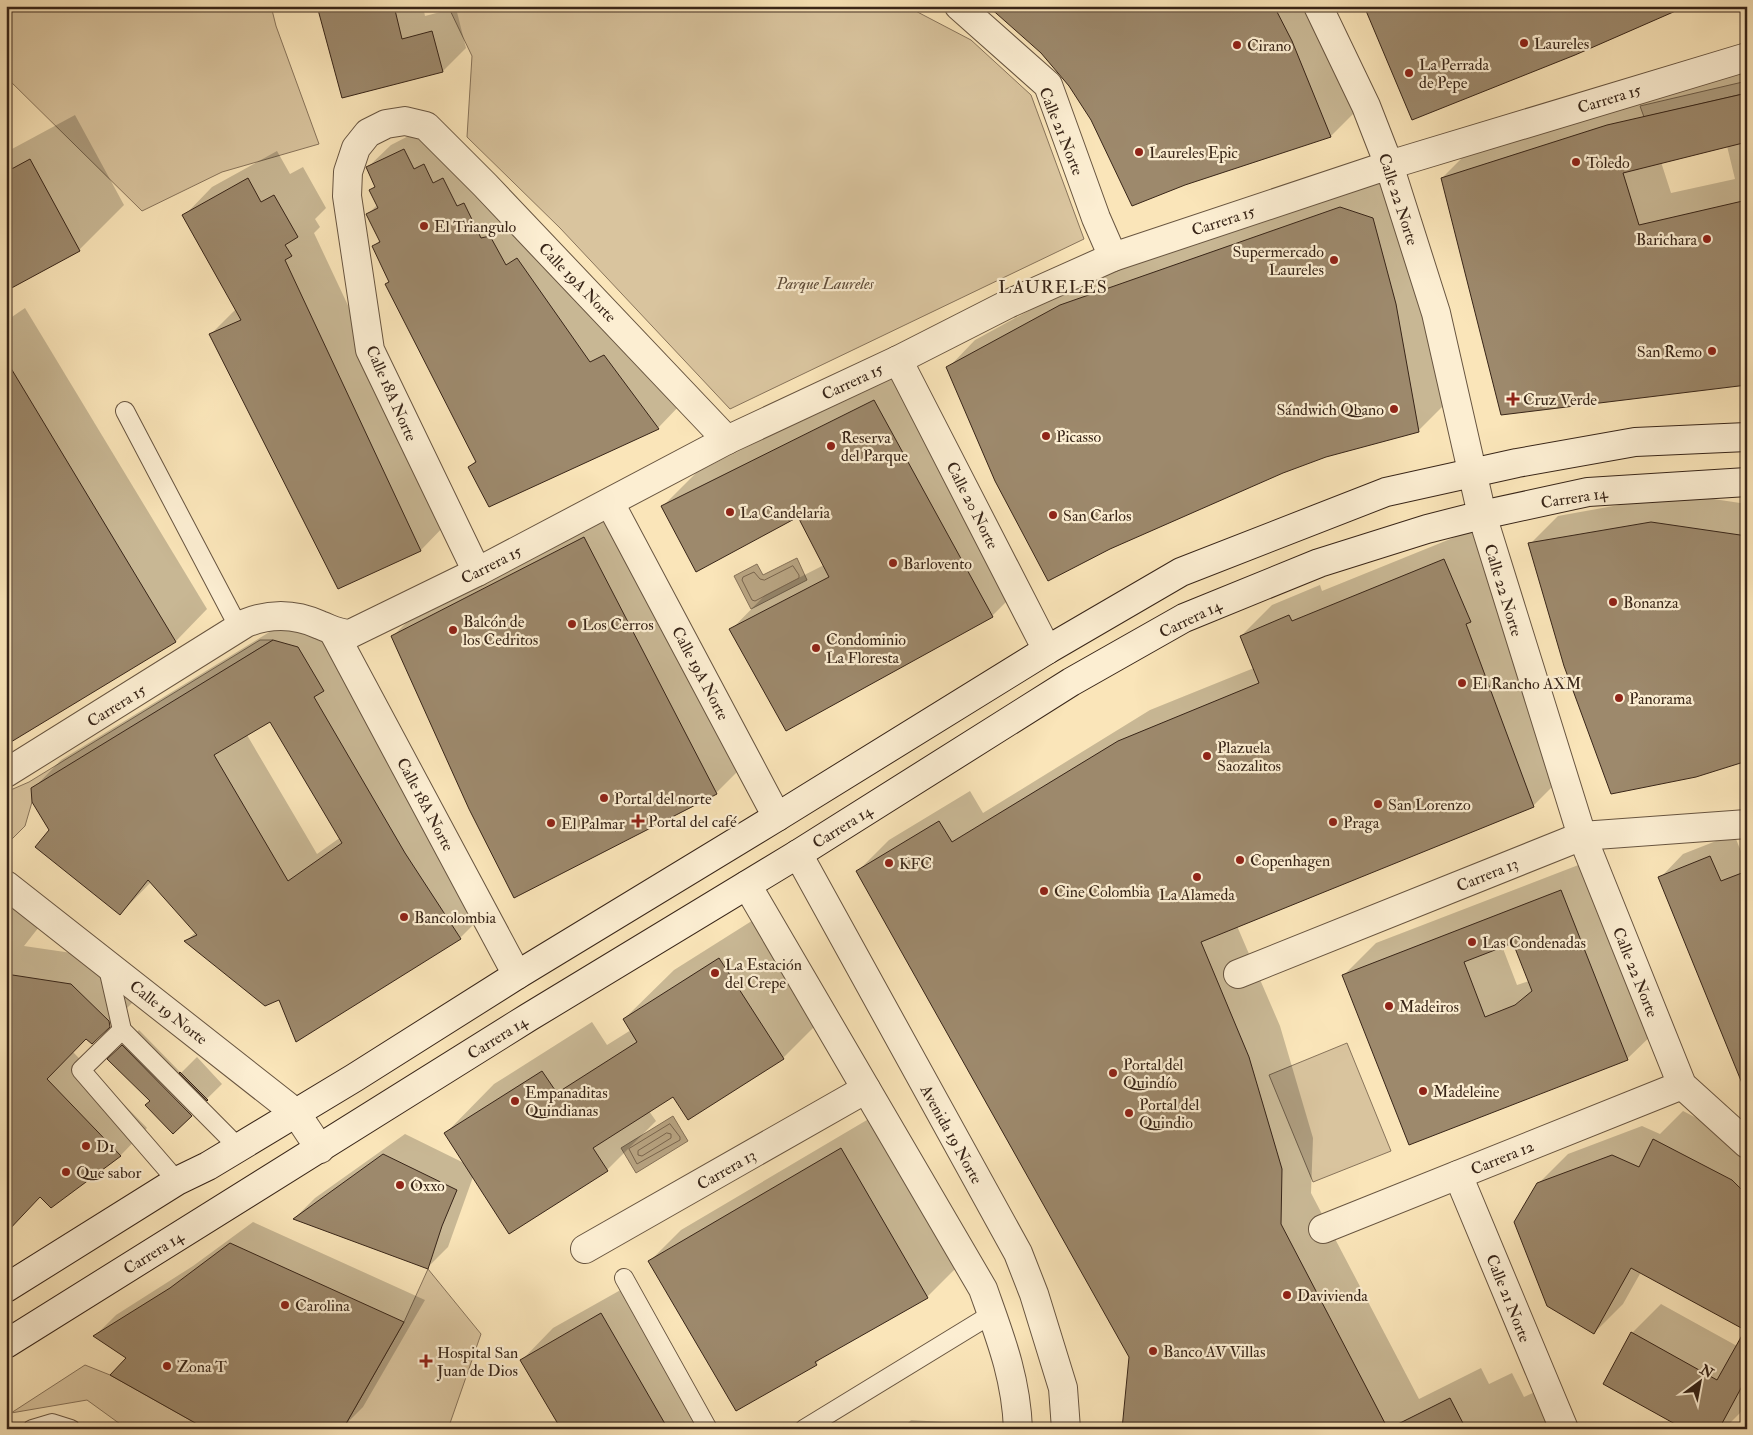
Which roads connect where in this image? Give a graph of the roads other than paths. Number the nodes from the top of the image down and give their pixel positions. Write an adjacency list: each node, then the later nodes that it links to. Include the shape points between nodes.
1 (959, 6): 6 (street, Calle 21 Norte, via 1048,85)
2 (1318, 6): 5 (street, Calle 22 Norte, via 1366,106)
3 (1747, 57): 5 (street, Carrera 15)
4 (426, 126): 10 (street, Calle 19A Norte); 15 (street, Calle 18A Norte, via 406,120 386,124 368,133 356,148 348,172 347,196 370,350)
5 (1389, 165): 6 (street, Carrera 15); 11 (street, Calle 22 Norte, via 1436,313)
6 (1113, 257): 7 (street, Carrera 15, via 1008,304)
7 (898, 360): 10 (street, Carrera 15); 18 (street, Calle 20 Norte)
8 (125, 411): 16 (lane)
9 (1747, 437): 11 (street, via 1635,442)
10 (726, 440): 13 (street, Carrera 15)
11 (1472, 473): 14 (street, Calle 22 Norte); 18 (street, via 1386,492 1180,572)
12 (1747, 482): 14 (street, Carrera 14, via 1588,492)
13 (610, 503): 15 (street, Carrera 15); 20 (street, Calle 19A Norte)
14 (1482, 515): 22 (street, Calle 22 Norte); 23 (street, Carrera 14, via 1319,563 1184,618 1071,682)
15 (477, 572): 17 (street, Carrera 15, via 350,634)
16 (239, 628): 17 (street, Carrera 15, via 262,616 280,615 320,625); 19 (street, Carrera 15)
17 (334, 633): 28 (street, Calle 18A Norte)
18 (1047, 650): 20 (street)
19 (6, 773)
20 (777, 817): 28 (street)
21 (1747, 824): 22 (street, Carrera 13)
22 (1582, 836): 27 (street, Carrera 13); 30 (street, Calle 22 Norte)
23 (798, 854): 25 (street, Carrera 14); 50 (street, Avenida 19 Norte, via 1018,1253 1061,1379)
24 (6, 885): 26 (street, Calle 19 Norte)
25 (747, 885): 31 (street); 35 (street, Carrera 14)
26 (107, 963): 29 (lane); 32 (street, Calle 19 Norte)
27 (1238, 974)
28 (517, 975): 32 (street)
29 (122, 1030): 34 (lane); 37 (lane, via 81,1070)
30 (1682, 1085): 33 (street, Calle 22 Norte); 36 (street, Carrera 12)
31 (866, 1089): 39 (street, Carrera 13); 42 (street, via 983,1289)
32 (296, 1114): 34 (street); 35 (street, Calle 19 Norte)
33 (1747, 1144)
34 (238, 1146): 37 (street)
35 (320, 1149): 43 (street, Carrera 14)
36 (1458, 1175): 38 (street, Carrera 12); 44 (street, Calle 21 Norte)
37 (178, 1181): 41 (street)
38 (1323, 1229)
39 (585, 1249)
40 (624, 1278): 47 (lane)
41 (6, 1288)
42 (992, 1314): 48 (lane); 49 (street, via 1017,1395)
43 (8, 1344)
44 (1565, 1426)
45 (32, 1429): 46 (lane, via 52,1423)
46 (71, 1429)
47 (708, 1429)
48 (804, 1429)
49 (1018, 1429)
50 (1066, 1429)

